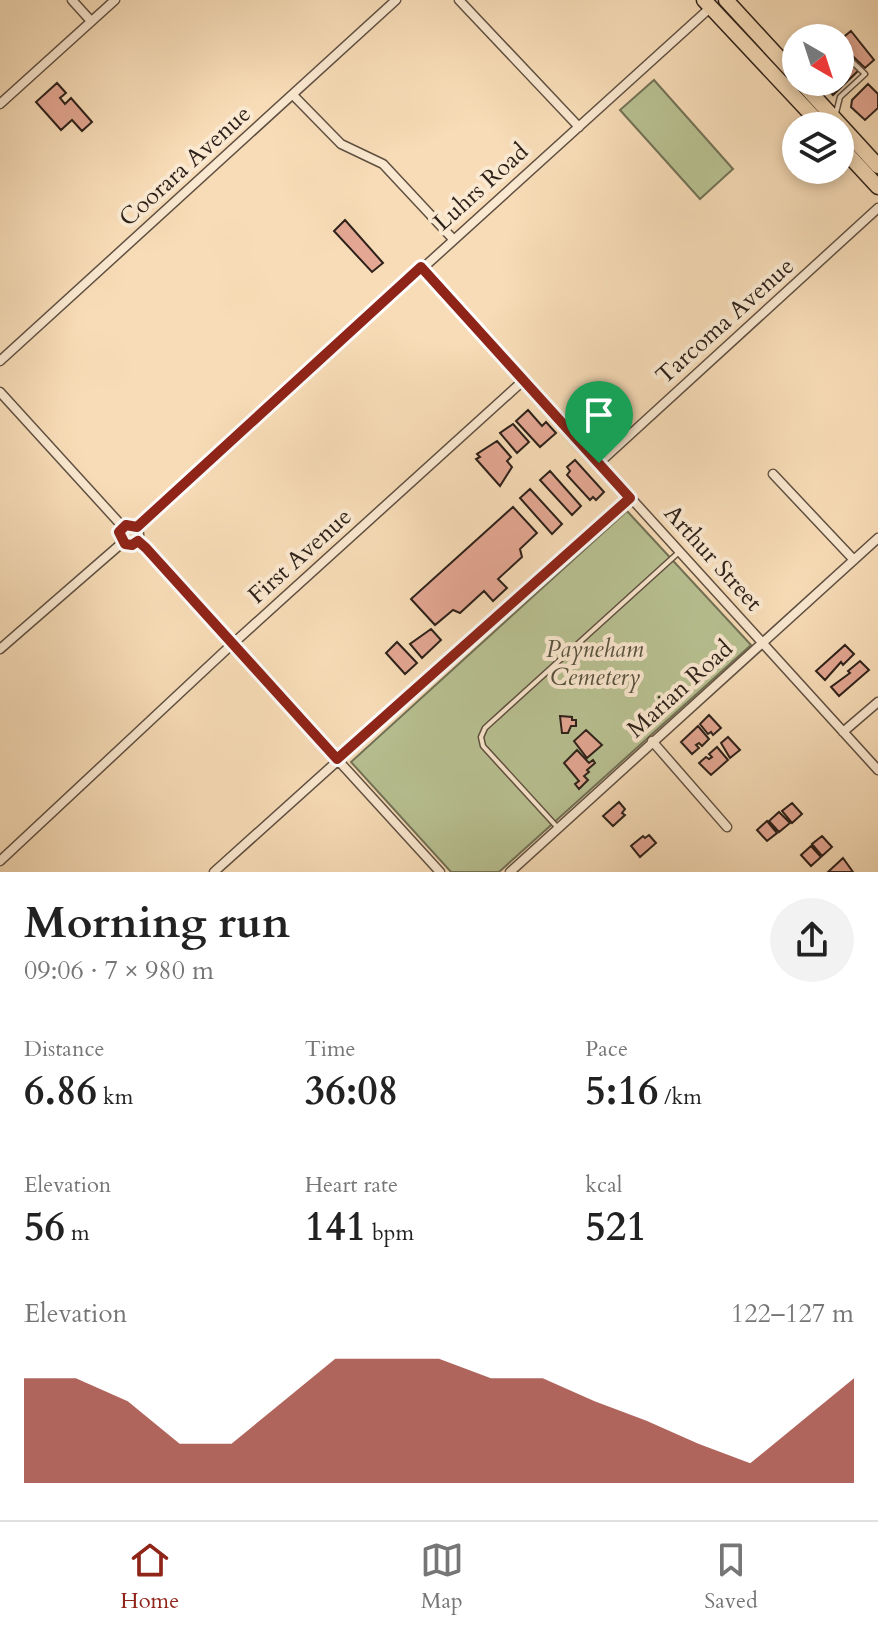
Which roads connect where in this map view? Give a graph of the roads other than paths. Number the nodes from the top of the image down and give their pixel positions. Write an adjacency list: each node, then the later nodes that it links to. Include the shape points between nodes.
1 (72, 0): 8 (street)
2 (115, 0): 8 (street)
3 (396, 0): 12 (street, Coorara Avenue)
4 (459, 0): 16 (street)
5 (726, 0): 7 (highway)
6 (708, 2): 7 (highway); 13 (highway); 16 (street, Luhrs Road)
7 (743, 17): 9 (highway)
8 (91, 21): 14 (street)
9 (782, 60)
10 (854, 63): 11 (lane, via 865,74)
11 (854, 84)
12 (293, 95): 22 (street, via 341,144 383,164); 24 (street, Coorara Avenue)
13 (795, 97): 15 (highway)
14 (0, 104)
15 (815, 112)
16 (579, 127): 22 (street, Luhrs Road)
17 (854, 145): 19 (highway)
18 (854, 161): 20 (highway)
19 (878, 166)
20 (878, 187)
21 (878, 208): 27 (street, Tarcoma Avenue)
22 (453, 239): 23 (street, Luhrs Road)
23 (421, 267): 25 (street, Arthur Street); 31 (street, Luhrs Road)
24 (0, 361)
25 (524, 380): 27 (street, Arthur Street); 38 (street, First Avenue)
26 (0, 392): 30 (street)
27 (599, 463): 29 (street, Arthur Street)
28 (773, 474): 36 (street)
29 (630, 498): 35 (street, Arthur Street); 43 (street)
30 (123, 527): 31 (street); 34 (street)
31 (137, 527): 33 (street)
32 (878, 538): 36 (street, Marian Road)
33 (138, 541): 34 (street); 38 (street)
34 (122, 543): 39 (street)
35 (680, 552): 37 (street, Arthur Street); 46 (lane, via 481,737 483,746)
36 (854, 560): 37 (street, Marian Road)
37 (762, 642): 41 (street, Arthur Street); 42 (street, Marian Road)
38 (233, 643): 43 (street); 47 (street, First Avenue)
39 (0, 649)
40 (878, 702): 41 (street)
41 (843, 732): 44 (street, Arthur Street)
42 (652, 741): 45 (street); 46 (street, Marian Road)
43 (337, 759): 48 (street); 49 (street)
44 (878, 770)
45 (727, 827)
46 (558, 828): 50 (street, Marian Road)
47 (0, 861)
48 (214, 872)
49 (440, 872)
50 (510, 872)

